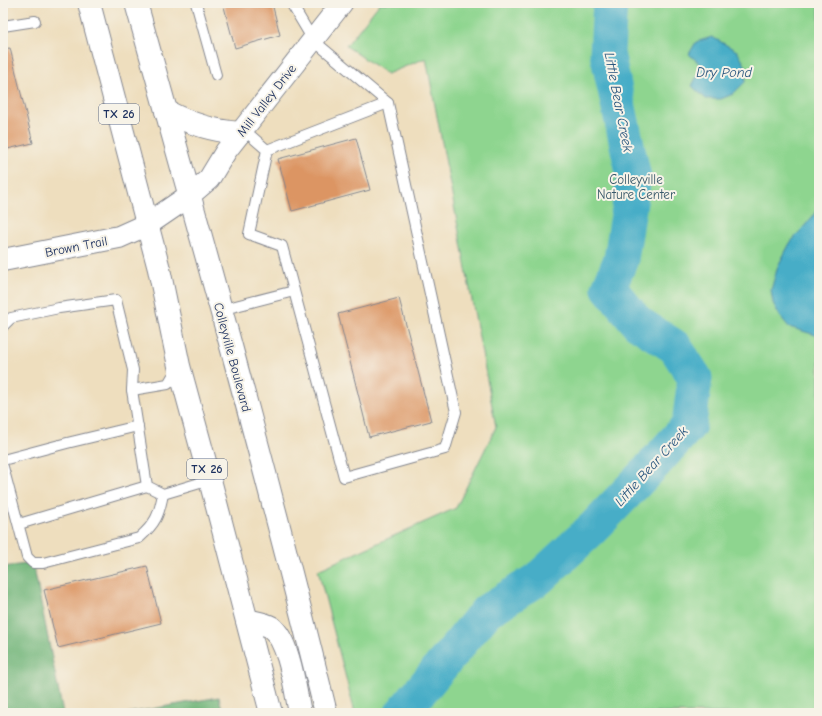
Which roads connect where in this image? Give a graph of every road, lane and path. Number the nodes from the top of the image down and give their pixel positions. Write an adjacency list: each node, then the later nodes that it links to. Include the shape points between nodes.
1 (89, 3): 15 (main road, TX 26)
2 (136, 3): 11 (main road, Colleyville Boulevard)
3 (196, 3): 9 (lane)
4 (290, 3): 8 (lane)
5 (342, 3): 8 (street, Mill Valley Drive)
6 (35, 21): 7 (lane)
7 (3, 26)
8 (313, 40): 10 (lane); 12 (street, Mill Valley Drive)
9 (216, 74)
10 (388, 104): 13 (lane); 17 (lane, via 456,412 445,448 344,477)
11 (166, 111): 12 (main road, via 208,129); 14 (main road, Colleyville Boulevard)
12 (242, 131): 13 (lane); 14 (street, Mill Valley Drive, via 209,179)
13 (267, 150): 17 (lane, via 249,234 282,246)
14 (190, 196): 15 (main road, Brown Trail); 18 (main road, Colleyville Boulevard)
15 (148, 224): 16 (main road, Brown Trail, via 119,237); 20 (main road, TX 26)
16 (3, 260)
17 (294, 291): 18 (lane)
18 (220, 310): 32 (main road, Colleyville Boulevard)
19 (3, 326): 21 (lane, via 10,318 116,300 134,370)
20 (178, 366): 21 (lane, via 168,384); 25 (main road, TX 26)
21 (132, 390): 22 (lane)
22 (138, 426): 23 (lane); 26 (lane)
23 (3, 460)
24 (3, 466): 28 (lane)
25 (210, 480): 27 (lane); 29 (main road, TX 26)
26 (147, 486): 27 (lane); 28 (lane)
27 (163, 494): 28 (lane, via 160,512 150,528 139,538 43,563 33,563 27,557)
28 (19, 524)
29 (247, 620): 30 (main road, TX 26); 31 (main road, via 270,627 281,640 288,654)
30 (271, 713)
31 (300, 713)
32 (326, 713)

